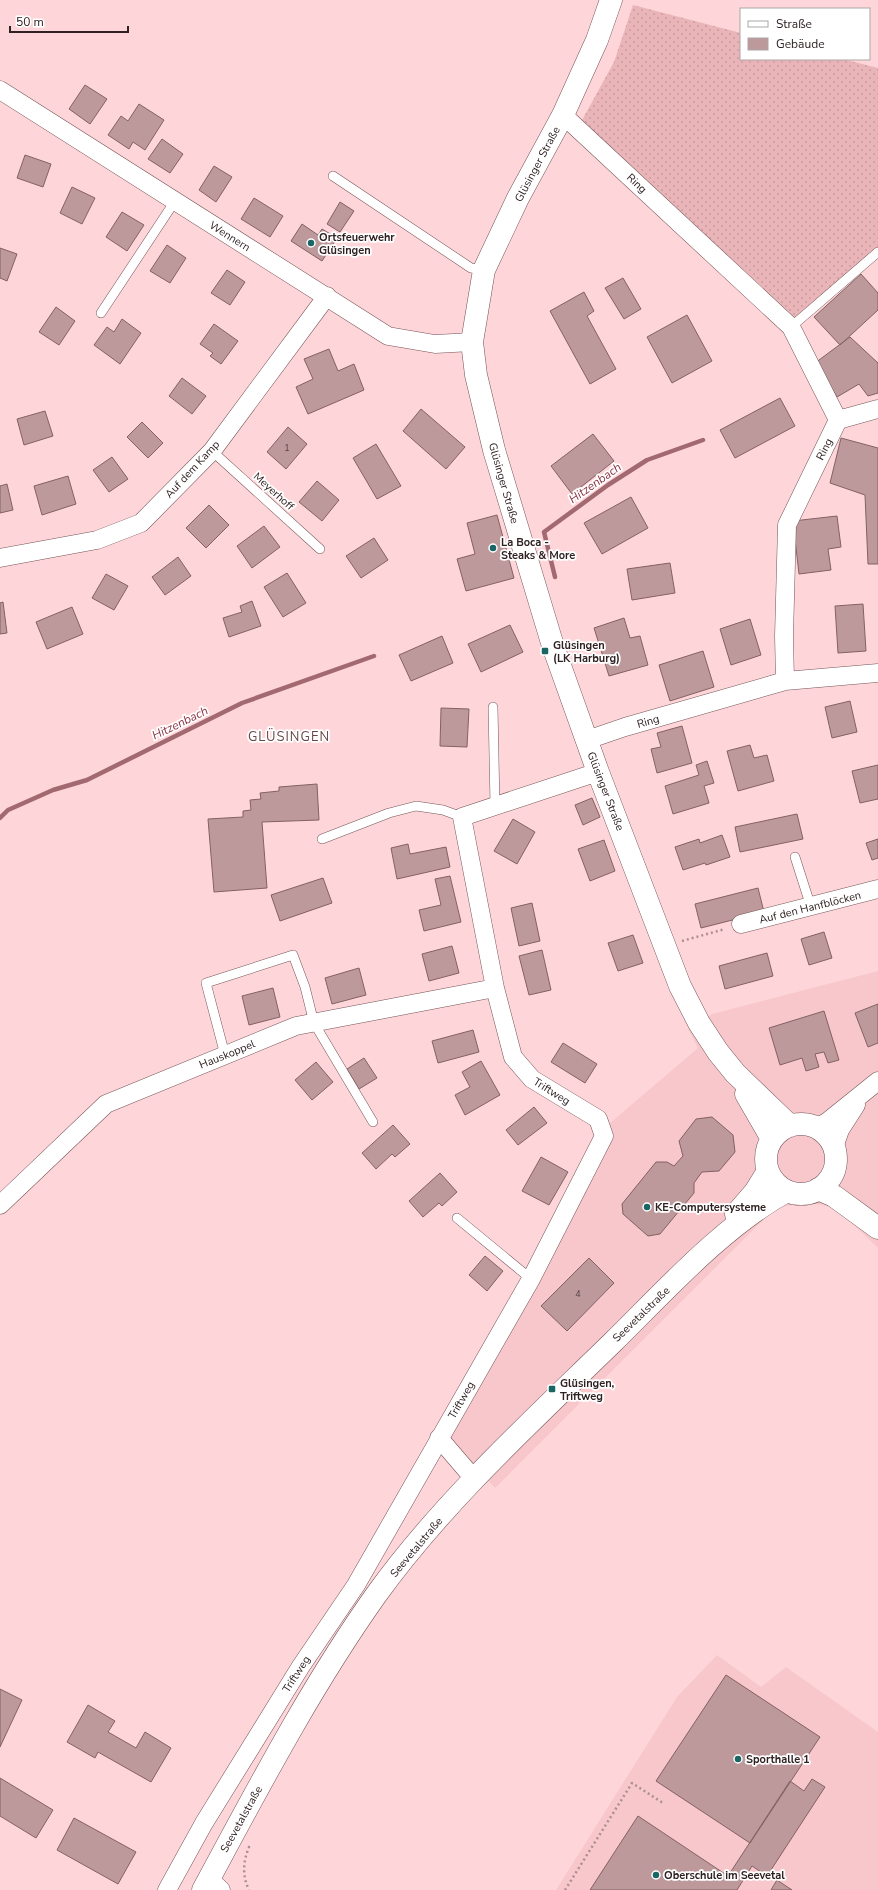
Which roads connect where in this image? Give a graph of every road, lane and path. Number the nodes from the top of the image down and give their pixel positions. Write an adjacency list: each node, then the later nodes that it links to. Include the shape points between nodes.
1 (611, 0): 3 (main road, Glüsinger Straße, via 597,40)
2 (0, 90): 5 (street, Wennern)
3 (563, 115): 7 (main road, Glüsinger Straße, via 518,198); 10 (street, Ring)
4 (333, 176): 7 (lane, via 471,268)
5 (175, 201): 8 (street, Wennern); 9 (lane)
6 (878, 252): 10 (lane)
7 (484, 270): 11 (main road, Glüsinger Straße)
8 (327, 296): 11 (street, Wennern, via 388,336 435,344); 14 (street, Auf dem Kamp)
9 (101, 313)
10 (791, 327): 13 (street, Ring)
11 (472, 342): 20 (main road, Glüsinger Straße, via 476,375 494,450 544,619)
12 (878, 409): 13 (street)
13 (838, 420): 18 (street, Ring, via 787,525)
14 (212, 451): 15 (lane, Meyerhoff); 16 (street, Auf dem Kamp, via 141,522 97,540)
15 (320, 549)
16 (0, 558)
17 (878, 673): 18 (street)
18 (785, 681): 20 (street, Ring)
19 (493, 707): 22 (lane)
20 (587, 740): 21 (main road, Glüsinger Straße)
21 (598, 772): 22 (street); 33 (main road, Glüsinger Straße, via 680,986 714,1046)
22 (494, 806): 23 (street)
23 (462, 817): 24 (lane, via 443,810 416,806 389,813); 30 (street, Triftweg)
24 (322, 839)
25 (795, 857): 27 (lane)
26 (878, 889): 27 (street, Auf den Hanfblöcken)
27 (811, 907): 28 (street, Auf den Hanfblöcken)
28 (741, 924): 29 (path)
29 (676, 942)
30 (495, 988): 31 (street, Hauskoppel); 49 (street, Triftweg, via 514,1056 532,1079 598,1119 604,1136)
31 (314, 1023): 32 (street, Hauskoppel, via 296,1026); 32 (lane, via 293,955 206,983); 36 (lane)
32 (225, 1055): 44 (street, Hauskoppel, via 106,1104)
33 (735, 1073): 37 (main road, Glüsinger Straße); 39 (main road, Glüsinger Straße)
34 (878, 1081): 35 (street)
35 (864, 1092): 38 (street); 40 (street, via 840,1130)
36 (373, 1122)
37 (790, 1126): 38 (main road, via 798,1124); 39 (main road)
38 (817, 1128): 40 (main road, via 830,1139)
39 (772, 1139): 41 (main road, via 767,1150)
40 (834, 1157): 42 (main road, via 826,1183); 46 (main road, via 842,1182)
41 (768, 1171): 43 (main road, via 779,1186); 48 (main road, Seevetalstraße, via 755,1192)
42 (818, 1189): 43 (main road, via 797,1194); 47 (main road, via 834,1196)
43 (787, 1191): 48 (main road, Seevetalstraße, via 764,1204)
44 (0, 1205)
45 (457, 1218): 49 (lane)
46 (878, 1224)
47 (878, 1228)
48 (699, 1258): 51 (main road, Seevetalstraße)
49 (531, 1280): 50 (street, Triftweg)
50 (439, 1438): 51 (street); 55 (street, Triftweg, via 356,1585 301,1666 208,1816)
51 (475, 1480): 54 (main road, Seevetalstraße, via 403,1561 351,1633 275,1757)
52 (663, 1803): 57 (path, via 632,1783)
53 (249, 1847): 56 (path, via 244,1860 244,1872)
54 (211, 1886)
55 (167, 1890)
56 (249, 1890)
57 (565, 1890)

